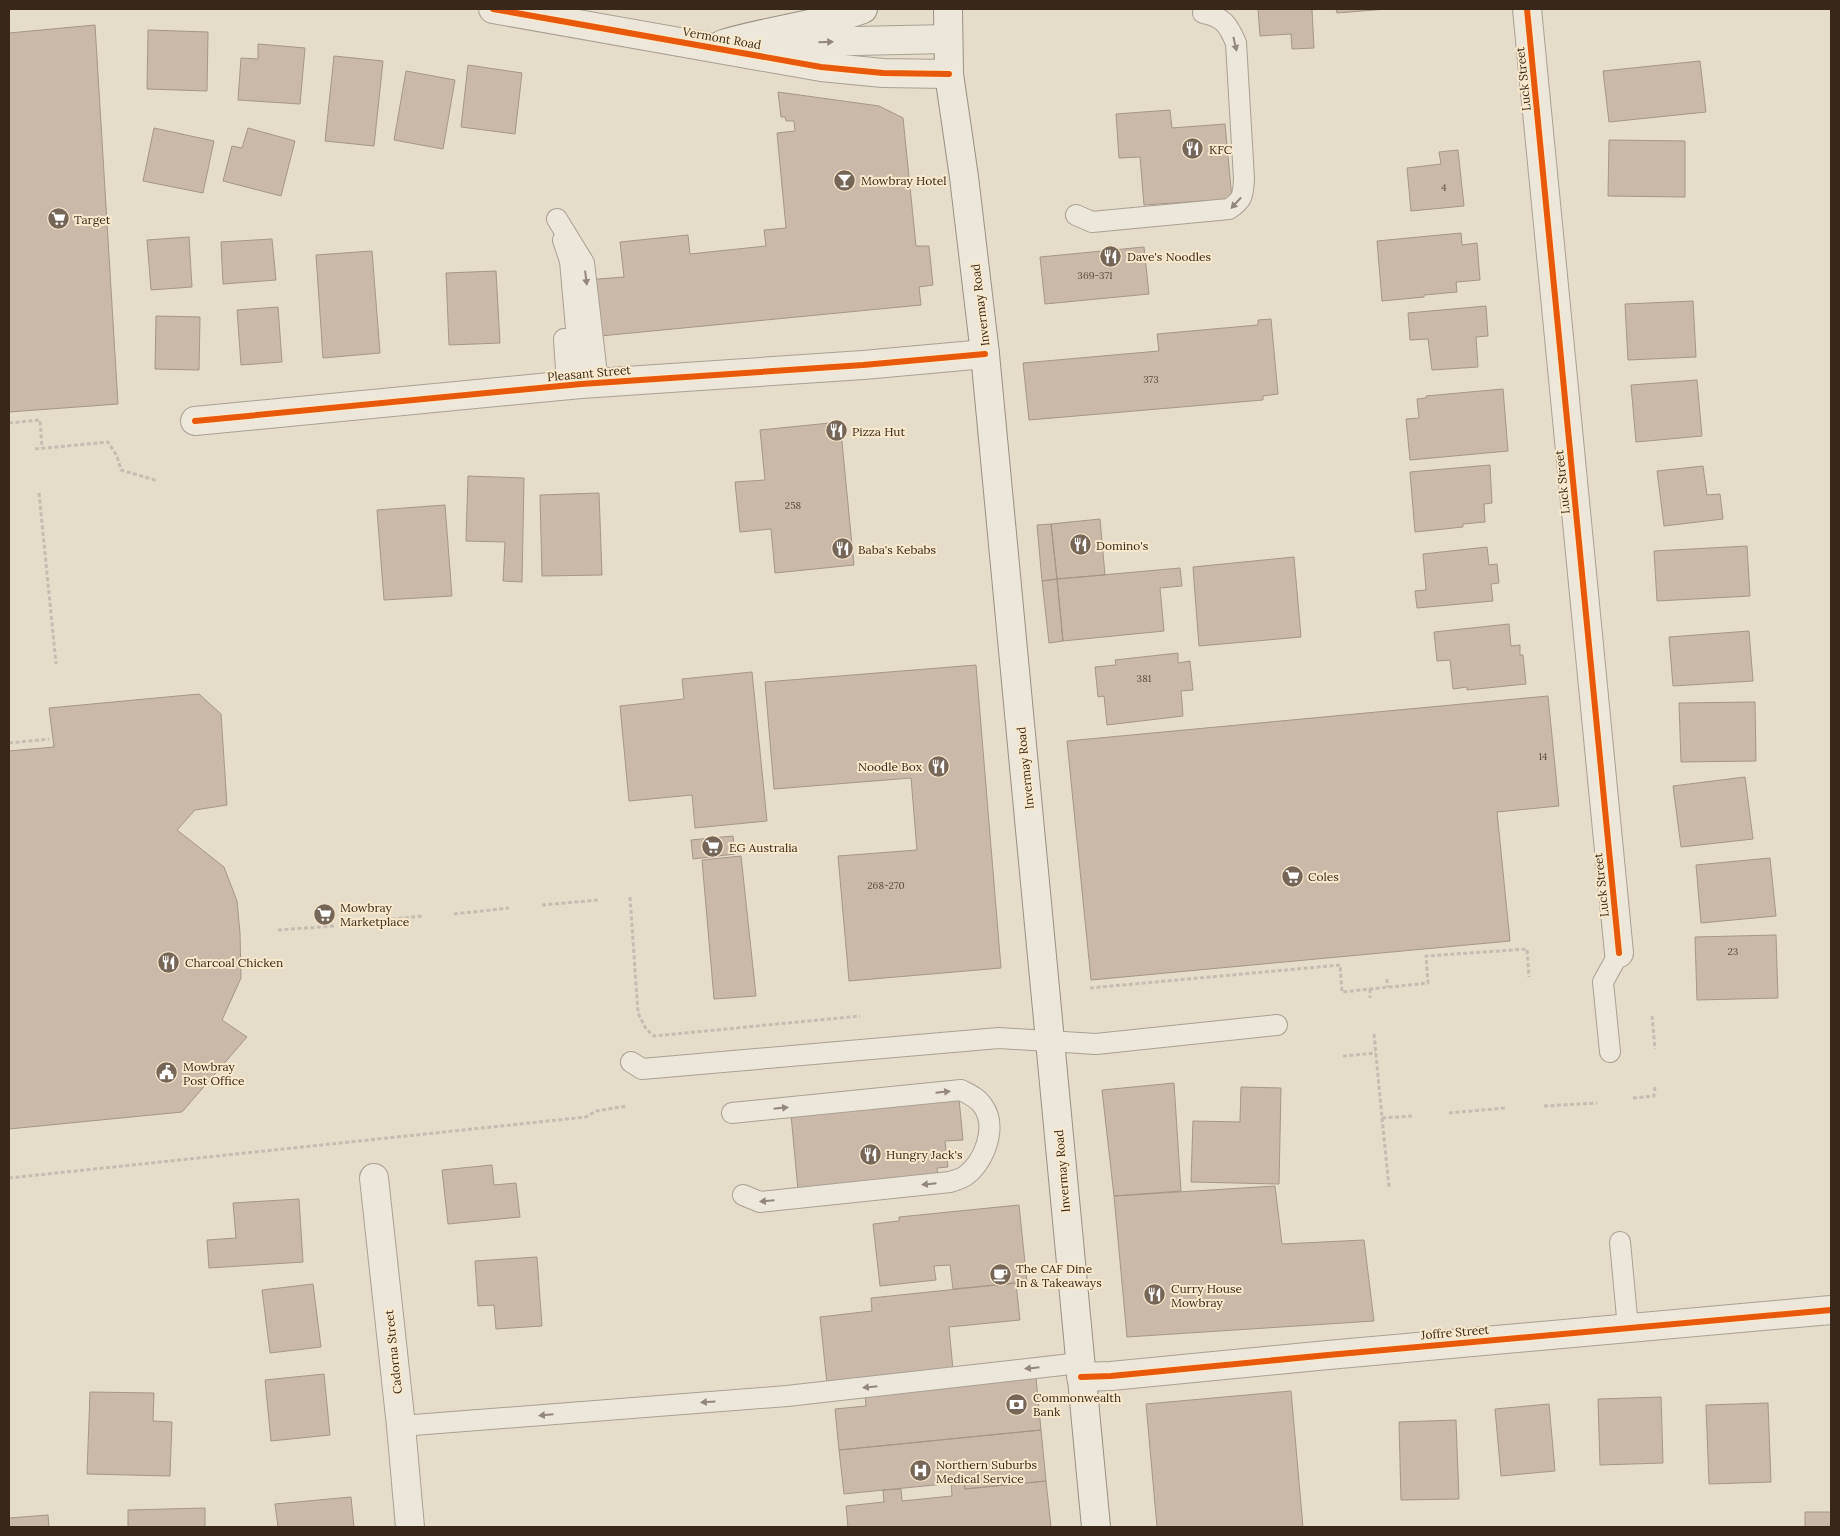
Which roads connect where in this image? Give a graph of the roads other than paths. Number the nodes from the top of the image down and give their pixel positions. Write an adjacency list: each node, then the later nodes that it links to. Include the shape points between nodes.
1 (493, 9): 7 (street, Vermont Road)
2 (863, 9): 8 (street, via 824,22 766,32)
3 (948, 9): 6 (street, Invermay Road)
4 (1527, 9): 14 (street, Luck Street)
5 (1203, 12): 10 (lane, one-way to 10, via 1216,16 1229,27 1236,43 1244,179 1240,202 1229,210 1092,222)
6 (948, 39): 8 (street, Vermont Road, one-way to 6); 9 (street, Invermay Road)
7 (690, 43): 8 (street, Vermont Road); 9 (street, Vermont Road, via 840,69)
8 (723, 44)
9 (949, 74): 11 (street, Invermay Road)
10 (1076, 215)
11 (985, 354): 12 (street, Pleasant Street); 16 (street, Invermay Road)
12 (582, 384): 12 (lane, one-way to 12, via 558,261 557,219 584,262); 13 (street, Pleasant Street)
13 (195, 421)
14 (1619, 953): 17 (lane, via 1603,982)
15 (1277, 1026): 16 (lane, via 1096,1044)
16 (1050, 1042): 18 (lane, via 999,1038 642,1069); 25 (street, Invermay Road)
17 (1610, 1052)
18 (630, 1062)
19 (732, 1113): 21 (lane, one-way to 21, via 961,1090 984,1106 989,1123 987,1146 977,1165 964,1177 950,1182 760,1202)
20 (374, 1178): 26 (street, Cadorna Street)
21 (743, 1195)
22 (1620, 1242): 24 (lane)
23 (1831, 1310): 24 (street, Joffre Street)
24 (1628, 1328): 25 (street, Joffre Street, via 1111,1376)
25 (1081, 1370): 26 (lane, one-way to 26); 28 (street, Invermay Road)
26 (402, 1426): 27 (street, Cadorna Street)
27 (410, 1527)
28 (1096, 1527)

